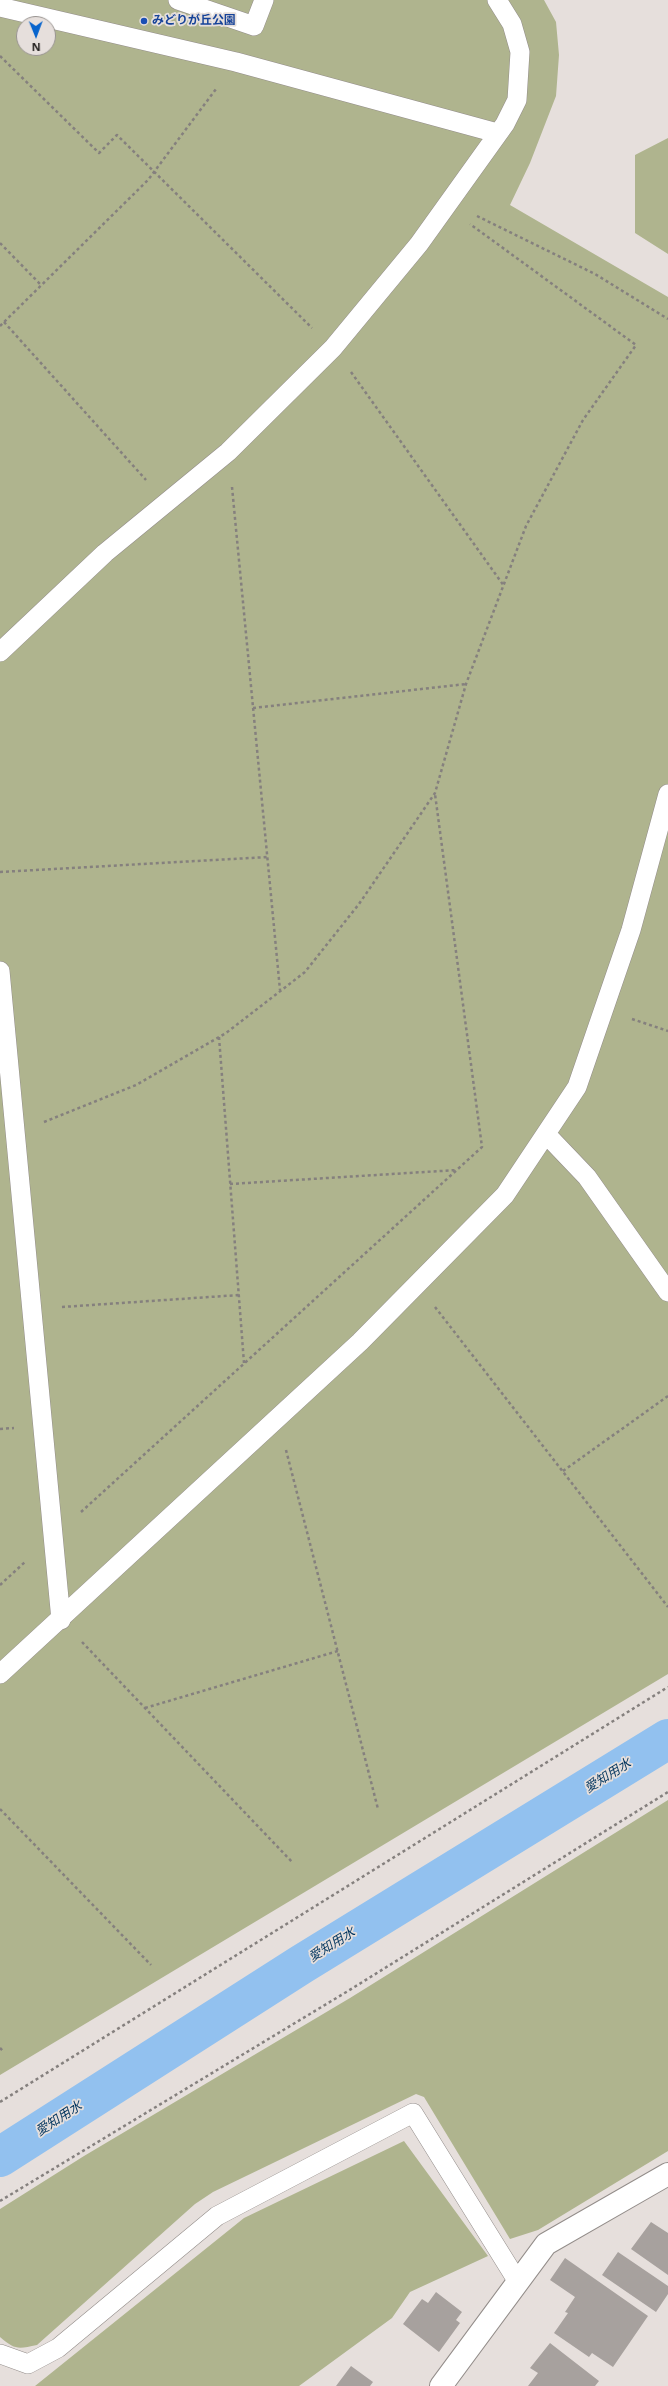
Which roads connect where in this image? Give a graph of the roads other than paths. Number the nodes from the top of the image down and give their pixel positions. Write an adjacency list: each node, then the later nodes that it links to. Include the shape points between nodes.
1 (178, 0): 2 (lane, via 254,26)
2 (264, 0)
3 (497, 0): 5 (lane, via 512,24 520,52 517,100 505,124)
4 (0, 7): 5 (lane, via 236,62)
5 (497, 133): 6 (lane, via 419,244 333,348 228,452 105,553)
6 (0, 652)
7 (668, 794): 9 (lane, via 631,930 577,1087)
8 (0, 971): 11 (lane)
9 (546, 1134): 10 (lane, via 587,1178); 11 (lane, via 505,1195 360,1342)
10 (668, 1292)
11 (61, 1620): 12 (lane)
12 (0, 1674)
13 (668, 2174): 14 (street, via 546,2244)
14 (518, 2282): 15 (lane, via 413,2113 217,2216 58,2348 28,2364); 16 (street)
15 (0, 2354)
16 (447, 2384)

